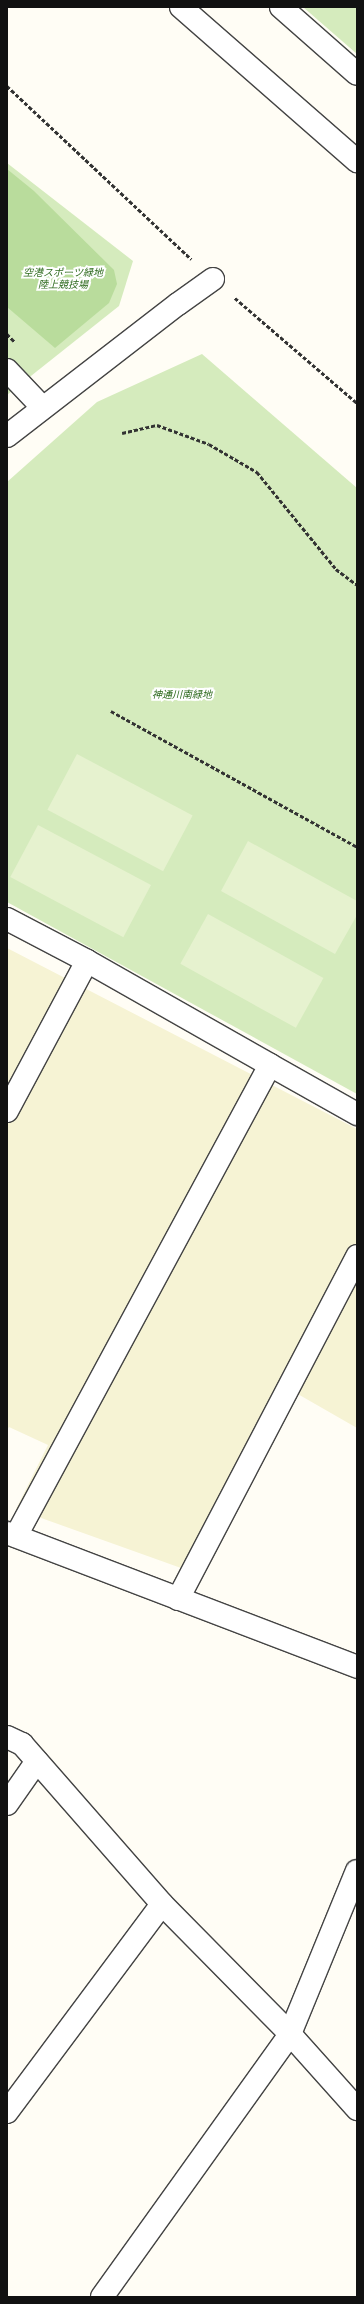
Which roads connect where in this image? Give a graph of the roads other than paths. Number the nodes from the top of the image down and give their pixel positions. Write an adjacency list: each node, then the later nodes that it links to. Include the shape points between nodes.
1 (181, 7): 4 (street)
2 (282, 7): 3 (street)
3 (357, 74)
4 (357, 161)
5 (213, 279): 7 (street)
6 (7, 370): 7 (street)
7 (43, 408): 8 (street)
8 (7, 436)
9 (7, 919): 10 (street)
10 (87, 961): 11 (street); 12 (street)
11 (270, 1064): 13 (street); 15 (street)
12 (7, 1111)
13 (357, 1114)
14 (357, 1256): 16 (street)
15 (11, 1535): 16 (street)
16 (178, 1598): 17 (street)
17 (357, 1667)
18 (7, 1737): 19 (street, via 22,1744)
19 (37, 1761): 20 (street); 22 (street)
20 (7, 1804)
21 (357, 1871): 23 (street)
22 (162, 1904): 23 (street); 25 (street)
23 (290, 2034): 24 (street); 26 (street)
24 (357, 2109)
25 (7, 2112)
26 (102, 2297)

